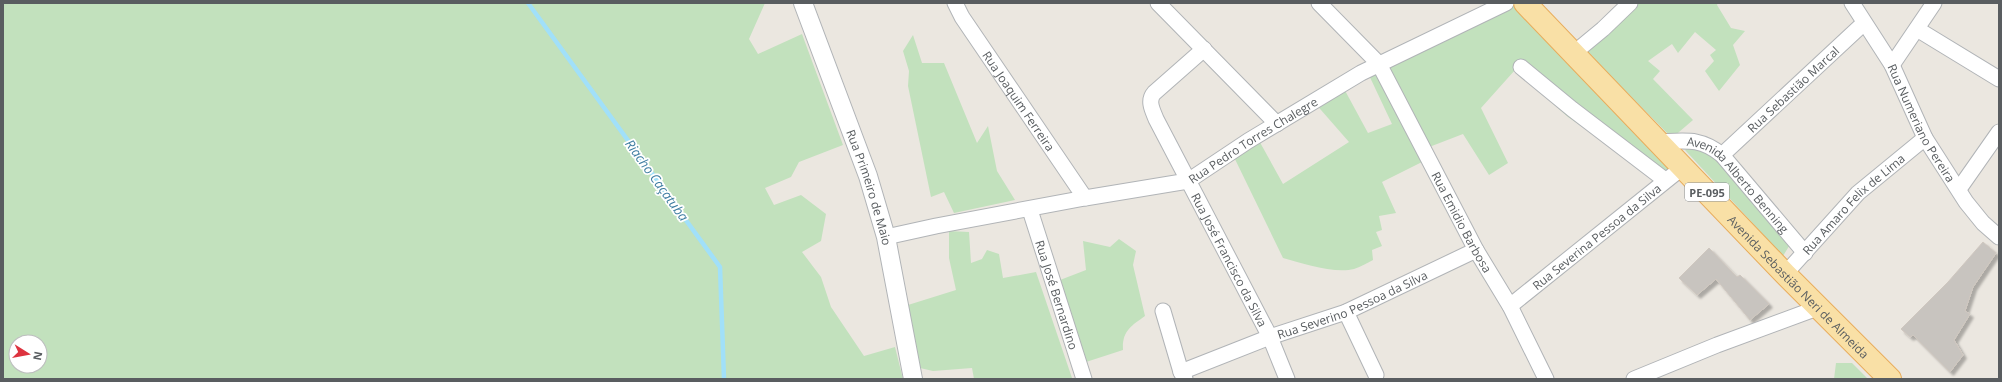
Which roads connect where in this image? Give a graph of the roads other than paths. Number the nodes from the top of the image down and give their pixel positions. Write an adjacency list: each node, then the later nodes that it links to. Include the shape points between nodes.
1 (803, 3): 29 (street, Rua Primeiro de Maio, via 868,176)
2 (955, 3): 27 (street, Rua Joaquim Ferreira)
3 (1158, 3): 12 (street)
4 (1319, 3): 14 (street, Rua Emidio Barbosa)
5 (1506, 3): 14 (street, Rua Pedro Torres Chalegre)
6 (1525, 3): 13 (main road, Avenida Sebastião Neri de Almeida / PE-095)
7 (1630, 3): 13 (street, via 1603,30)
8 (1852, 3): 10 (street, Rua Numeriano Pereira)
9 (1934, 3): 11 (street)
10 (1864, 23): 15 (street, Rua Numeriano Pereira); 22 (street, Rua Sebastião Marcal)
11 (1917, 29): 15 (street); 17 (street)
12 (1204, 49): 18 (street); 25 (street, Rua José Francisco da Silva, via 1154,93 1150,100 1156,120)
13 (1574, 53): 21 (main road, Avenida Sebastião Neri de Almeida / PE-095)
14 (1379, 64): 18 (street, Rua Pedro Torres Chalegre); 31 (street, Rua Emidio Barbosa)
15 (1892, 65): 20 (street, Rua Numeriano Pereira)
16 (1522, 67): 24 (street)
17 (1999, 79)
18 (1277, 124): 25 (street, Rua Pedro Torres Chalegre)
19 (1999, 132): 26 (street)
20 (1925, 138): 26 (street, Rua Numeriano Pereira); 32 (street, Rua Amaro Felix de Lima, via 1858,193)
21 (1658, 142): 22 (street, Avenida Alberto Benning, via 1702,142); 23 (main road, Avenida Sebastião Neri de Almeida / PE-095)
22 (1722, 155): 32 (street, Avenida Alberto Benning)
23 (1683, 167): 24 (street, Rua Severina Pessoa da Silva); 33 (main road, Avenida Sebastião Neri de Almeida / PE-095)
24 (1665, 180): 34 (street, Rua Severina Pessoa da Silva)
25 (1188, 181): 27 (street, Rua Pedro Torres Chalegre); 38 (street, Rua José Francisco da Silva)
26 (1959, 189): 30 (street, Rua Numeriano Pereira, via 1983,223)
27 (1085, 198): 28 (street, Rua Pedro Torres Chalegre)
28 (1030, 210): 29 (street, Rua Pedro Torres Chalegre); 43 (street, Rua José Bernardino)
29 (886, 237): 42 (street, Rua Primeiro de Maio)
30 (1999, 237)
31 (1476, 250): 34 (street, Rua Emidio Barbosa); 37 (street, Rua Severino Pessoa da Silva)
32 (1805, 253): 33 (street, Rua Amaro Felix de Lima)
33 (1785, 274): 35 (main road, Avenida Sebastião Neri de Almeida / PE-095)
34 (1510, 306): 45 (street, Rua Emidio Barbosa)
35 (1820, 307): 39 (street, via 1717,345); 47 (main road, Avenida Sebastião Neri de Almeida / PE-095)
36 (1163, 311): 40 (street)
37 (1346, 312): 38 (street, Rua Severino Pessoa da Silva); 41 (street)
38 (1270, 337): 40 (street, Rua Severino Pessoa da Silva); 44 (street, Rua José Francisco da Silva)
39 (1664, 374): 46 (street)
40 (1183, 375)
41 (1376, 375)
42 (913, 379)
43 (1084, 379)
44 (1287, 379)
45 (1546, 379)
46 (1634, 379)
47 (1890, 379)

